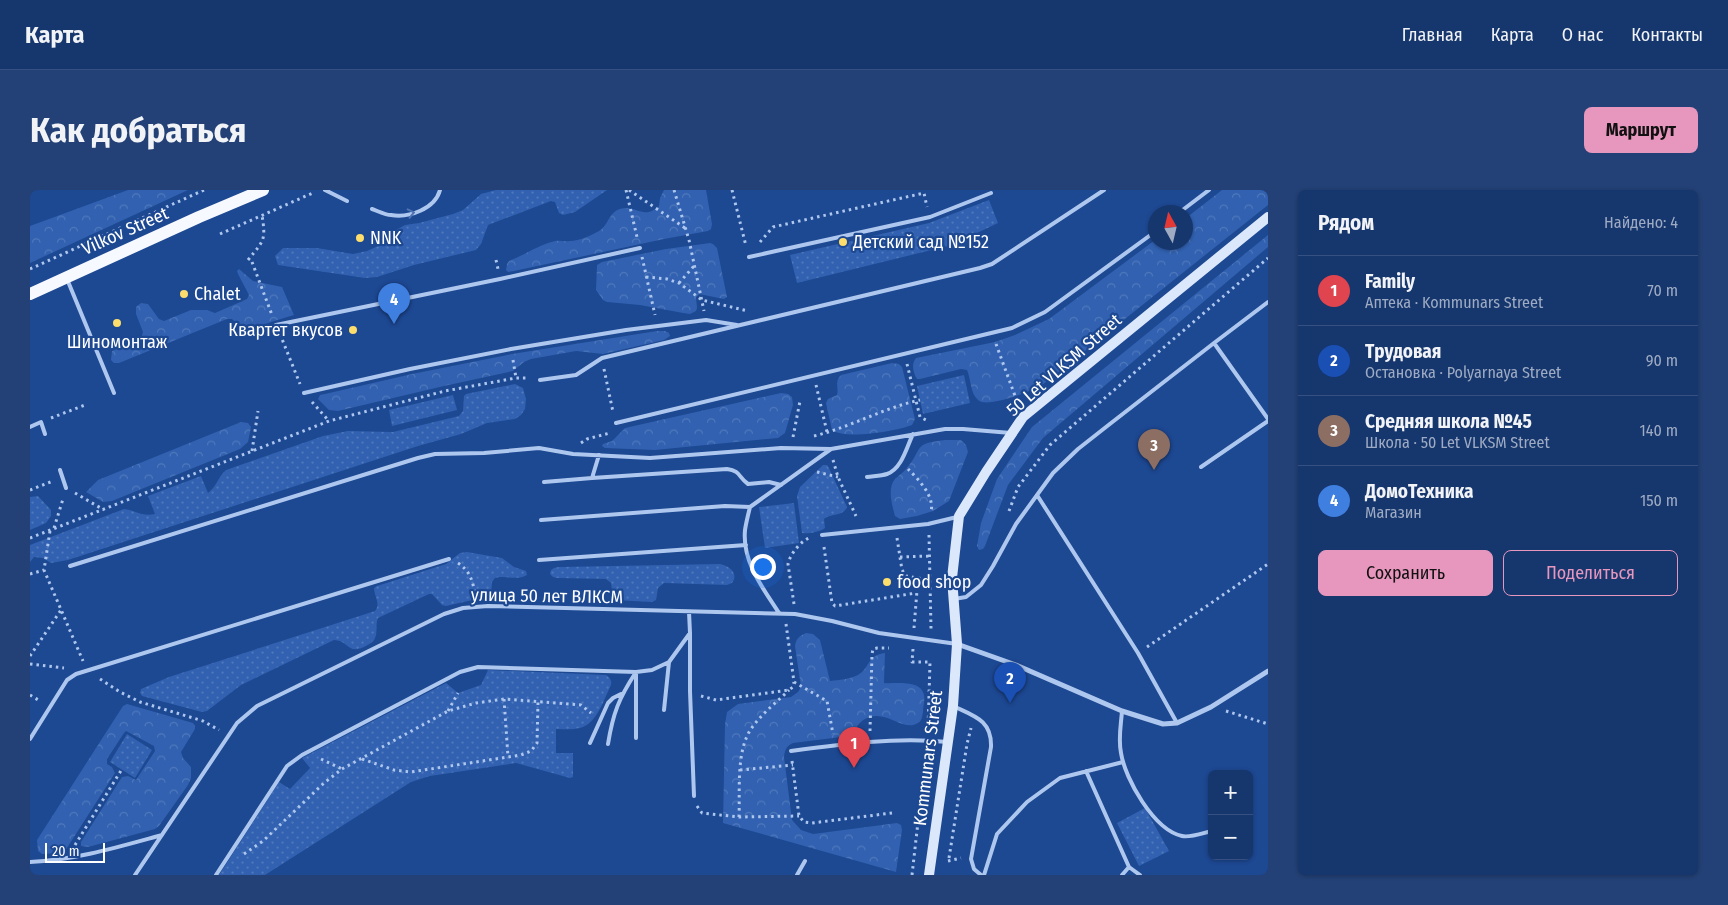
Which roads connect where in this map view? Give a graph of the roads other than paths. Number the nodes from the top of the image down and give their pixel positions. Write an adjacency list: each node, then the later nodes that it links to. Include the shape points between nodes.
1 (263, 190): 14 (main road, Vilkov Street)
2 (324, 190): 7 (lane)
3 (440, 190): 9 (lane, one-way to 3, via 391,216 408,215 430,205)
4 (1104, 190): 18 (lane, via 992,264)
5 (1209, 190): 8 (lane)
6 (991, 193): 13 (lane, via 930,216)
7 (346, 201)
8 (1189, 205)
9 (372, 209)
10 (1268, 217): 26 (main road, 50 Let VLKSM Street, via 1024,417)
11 (1148, 236): 24 (lane, via 1045,312 1012,328)
12 (640, 248): 17 (lane)
13 (749, 257)
14 (66, 277): 15 (main road, Vilkov Street); 21 (lane)
15 (30, 294)
16 (1268, 302): 19 (lane)
17 (276, 325)
18 (740, 326): 20 (lane, via 602,358 576,375); 22 (lane, via 706,320 657,325 410,368)
19 (1214, 343): 23 (lane); 38 (lane, via 1078,449 1053,473)
20 (540, 380)
21 (114, 393)
22 (304, 393)
23 (1268, 420): 31 (lane)
24 (616, 423)
25 (30, 427): 27 (lane, via 41,422)
26 (1011, 433): 28 (lane, via 963,429); 40 (main road, 50 Let VLKSM Street)
27 (45, 434)
28 (913, 434): 29 (lane); 33 (lane, via 893,471)
29 (831, 448): 30 (lane, via 781,448 650,458); 36 (lane)
30 (599, 455): 34 (lane); 46 (lane, via 539,448 435,454)
31 (1201, 467)
32 (60, 470): 37 (lane)
33 (867, 477)
34 (592, 478): 35 (lane); 36 (lane, via 727,469 739,473 748,484 769,482)
35 (544, 482)
36 (781, 485): 39 (lane)
37 (66, 488)
38 (1037, 495): 47 (lane, via 1016,524 981,585 966,597); 59 (lane, via 1138,653)
39 (750, 507): 41 (lane, via 725,506); 43 (lane, via 745,530)
40 (959, 516): 42 (lane, via 928,524); 47 (main road, 50 Let VLKSM Street, via 952,578)
41 (541, 520)
42 (822, 535)
43 (746, 545): 45 (lane); 49 (lane, via 748,560)
44 (449, 559): 61 (lane, via 76,674 67,680)
45 (539, 560)
46 (70, 566)
47 (954, 599): 51 (main road, 50 Let VLKSM Street)
48 (690, 612): 49 (lane, улица 50 лет ВЛКСМ); 50 (lane); 70 (lane, улица 50 лет ВЛКСМ, via 477,606 444,614 257,706 237,724)
49 (779, 613): 51 (lane, улица 50 лет ВЛКСМ)
50 (690, 633): 52 (lane); 68 (lane)
51 (957, 644): 56 (main road, Kommunars Street); 58 (street, via 1016,665)
52 (669, 662): 54 (lane, via 652,670); 57 (lane)
53 (1268, 670): 59 (street, via 1211,707)
54 (636, 672): 55 (lane); 60 (lane); 75 (lane, via 504,666 478,667 460,672 316,747 287,766)
55 (621, 694): 63 (lane, via 608,703); 64 (lane)
56 (954, 706): 62 (main road, Kommunars Street); 78 (lane, via 975,716 992,735 971,859 974,869)
57 (664, 710)
58 (1122, 711): 59 (street, via 1163,724); 66 (lane, via 1119,739)
59 (1177, 723)
60 (636, 738)
61 (30, 739)
62 (948, 742): 65 (lane, via 869,742); 77 (main road, Kommunars Street)
63 (590, 743)
64 (608, 744)
65 (791, 751)
66 (1123, 762): 67 (lane); 69 (lane, via 1141,800 1160,824 1184,836)
67 (1086, 771): 73 (lane); 78 (lane, via 1060,778 1027,802 997,834)
68 (694, 796)
69 (1208, 832)
70 (162, 835): 72 (lane, via 87,855); 74 (lane, улица 50 лет ВЛКСМ)
71 (805, 861): 76 (lane)
72 (30, 862)
73 (1129, 867): 79 (lane); 80 (lane)
74 (135, 875)
75 (216, 875)
76 (797, 875)
77 (929, 875)
78 (983, 875)
79 (1122, 875)
80 (1140, 875)

